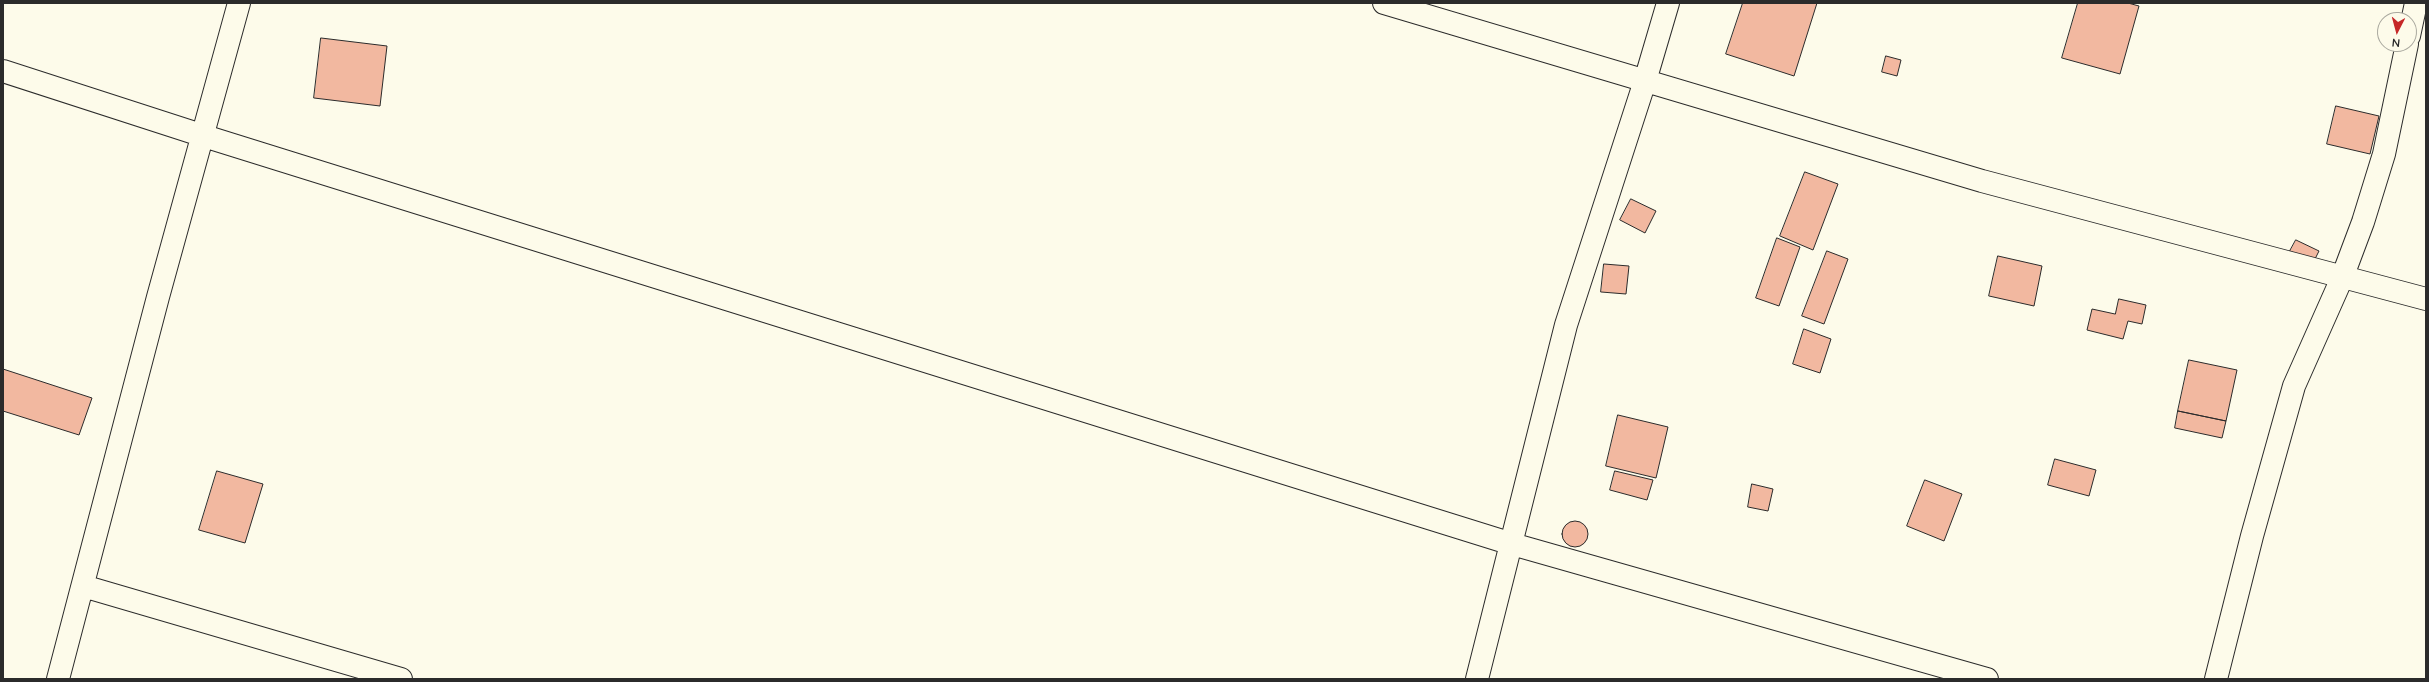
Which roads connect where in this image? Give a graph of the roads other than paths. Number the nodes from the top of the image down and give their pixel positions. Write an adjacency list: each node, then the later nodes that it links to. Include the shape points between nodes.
1 (239, 3): 7 (street)
2 (1384, 3): 6 (street)
3 (1668, 3): 6 (street)
4 (2405, 52): 8 (street, via 2384,154)
5 (3, 71): 7 (street)
6 (1645, 81): 8 (street, via 1982,182); 10 (street, via 1566,325 1538,429)
7 (204, 136): 10 (street); 11 (street, via 158,297)
8 (2342, 278): 9 (street); 16 (street, via 2294,386)
9 (2426, 299)
10 (1512, 544): 14 (street); 15 (street)
11 (83, 586): 12 (street); 13 (street)
12 (58, 679)
13 (401, 679)
14 (1477, 679)
15 (1986, 679)
16 (2216, 679)

